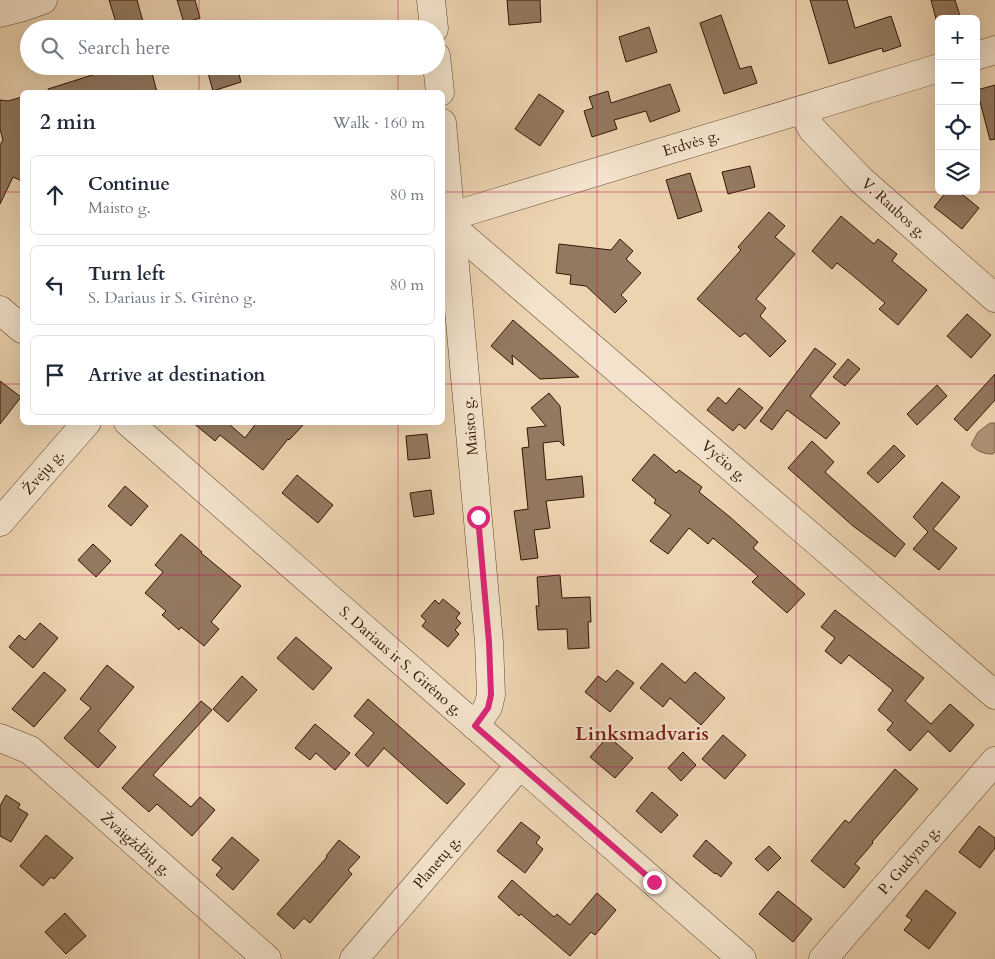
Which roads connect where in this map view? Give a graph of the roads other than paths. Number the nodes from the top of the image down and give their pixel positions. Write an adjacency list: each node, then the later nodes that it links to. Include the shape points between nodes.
1 (43, 0): 3 (street)
2 (431, 0): 4 (street)
3 (0, 13)
4 (433, 20)
5 (995, 50): 6 (street)
6 (980, 55)
7 (935, 69): 10 (street, Erdvės g.)
8 (438, 75): 9 (street)
9 (440, 90)
10 (802, 110): 12 (street, Erdvės g.); 13 (street, V. Raubos g., via 812,129 861,180)
11 (445, 165): 12 (street, Maisto g.)
12 (449, 221): 19 (street, Vyčio g.); 20 (street, Maisto g., via 489,642 491,695 488,708)
13 (995, 298)
14 (0, 310): 15 (street)
15 (20, 327)
16 (84, 425): 18 (street, Žvejų g.)
17 (131, 425): 20 (street, S. Dariaus ir S. Girėno g.)
18 (0, 522)
19 (995, 695)
20 (475, 726): 23 (street, S. Dariaus ir S. Girėno g.)
21 (0, 738): 24 (street, Žvaigždžių g., via 30,750)
22 (995, 761): 27 (street, P. Gudyno g.)
23 (520, 765): 25 (street, Planetų g.); 26 (street, S. Dariaus ir S. Girėno g.)
24 (267, 959)
25 (354, 959)
26 (742, 959)
27 (823, 959)

